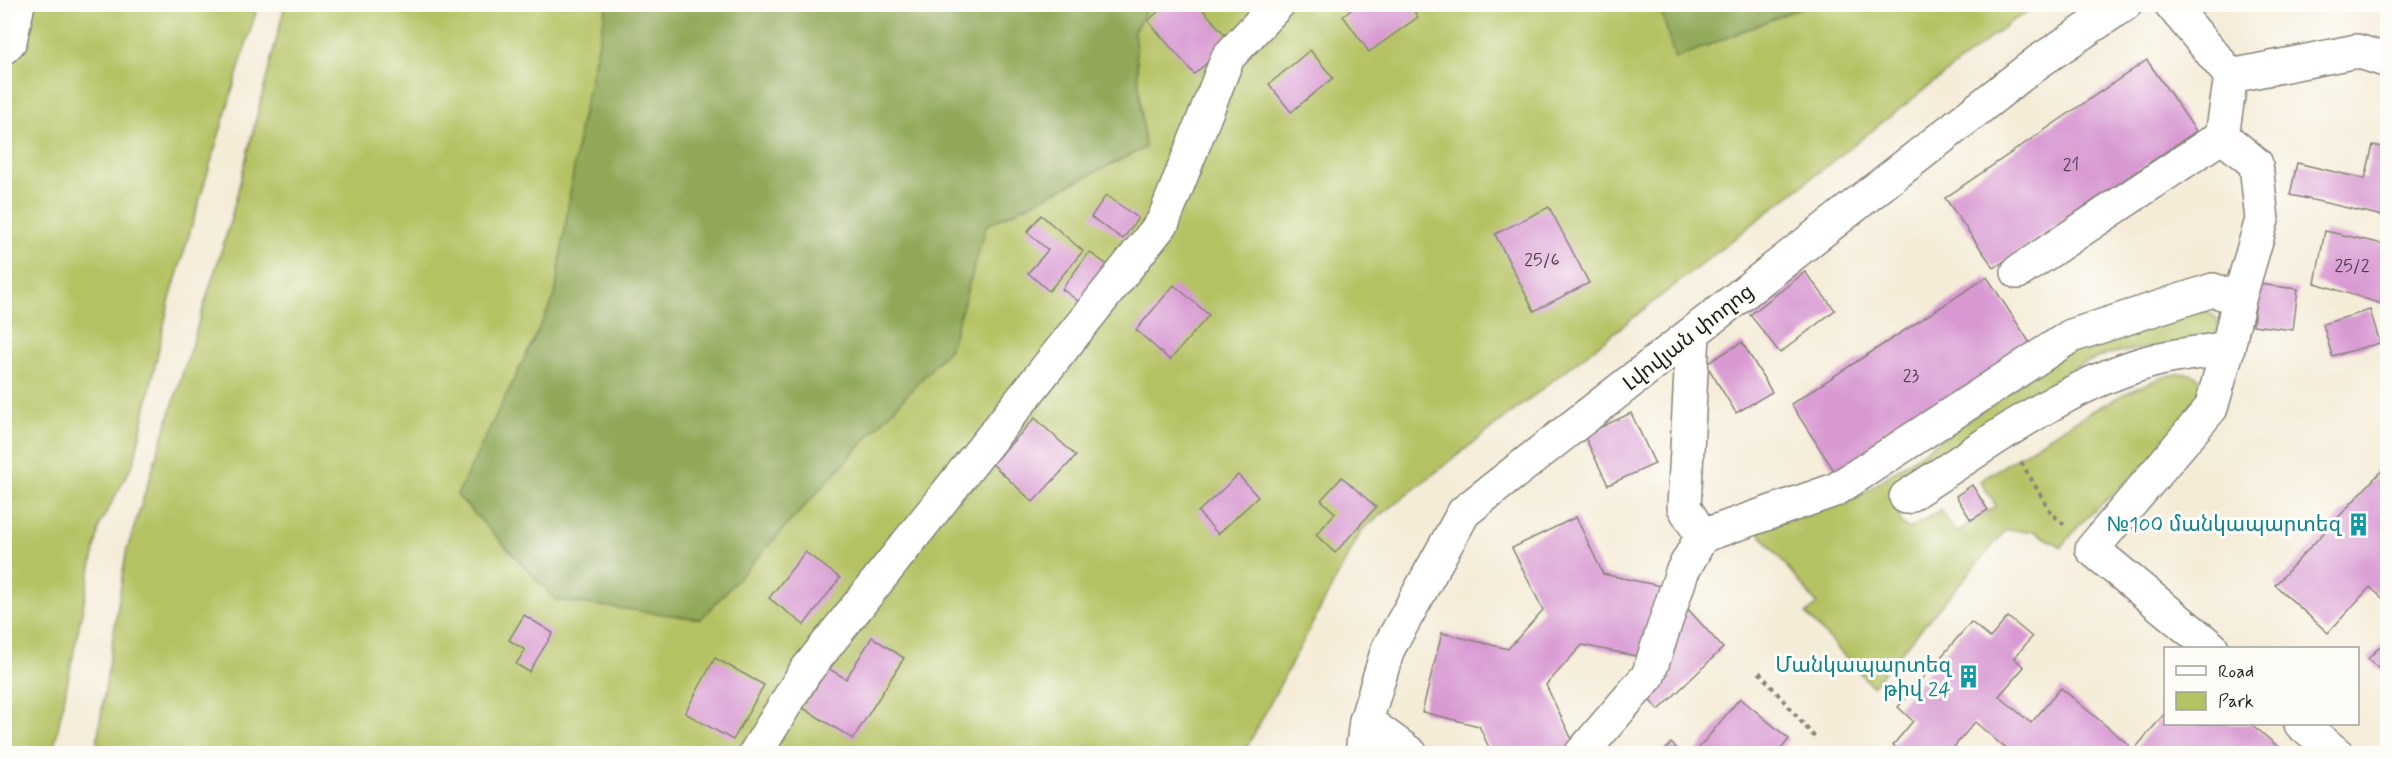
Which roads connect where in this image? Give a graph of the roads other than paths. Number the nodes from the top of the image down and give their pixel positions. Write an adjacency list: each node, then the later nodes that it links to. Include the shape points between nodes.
1 (18, 4): 5 (street, via 10,41)
2 (1278, 4): 18 (street, via 1228,57 1163,222 805,672)
3 (2125, 4): 11 (street, Լվովյան փողոց, via 2038,62)
4 (2171, 4): 7 (street)
5 (4, 47)
6 (2388, 61): 7 (street, via 2358,51)
7 (2231, 76): 8 (street)
8 (2222, 136): 9 (street); 10 (street, via 2256,164 2262,220)
9 (2018, 272)
10 (2239, 299): 12 (street); 14 (street, via 2213,290 2071,336 1835,490)
11 (1693, 334): 14 (street, via 1684,507); 16 (street, Լվովյան փողոց, via 1464,512 1388,649)
12 (2228, 348): 13 (street, via 2159,359 2089,385 2026,419); 15 (street, via 2211,408 2092,549)
13 (1906, 497)
14 (1702, 536): 21 (street, via 1682,572 1648,676)
15 (2211, 647)
16 (1366, 721): 19 (street, Լվովյան փողոց); 20 (street)
17 (2303, 725): 22 (street)
18 (756, 753)
19 (1362, 753)
20 (1411, 753)
21 (1581, 753)
22 (2337, 753)

